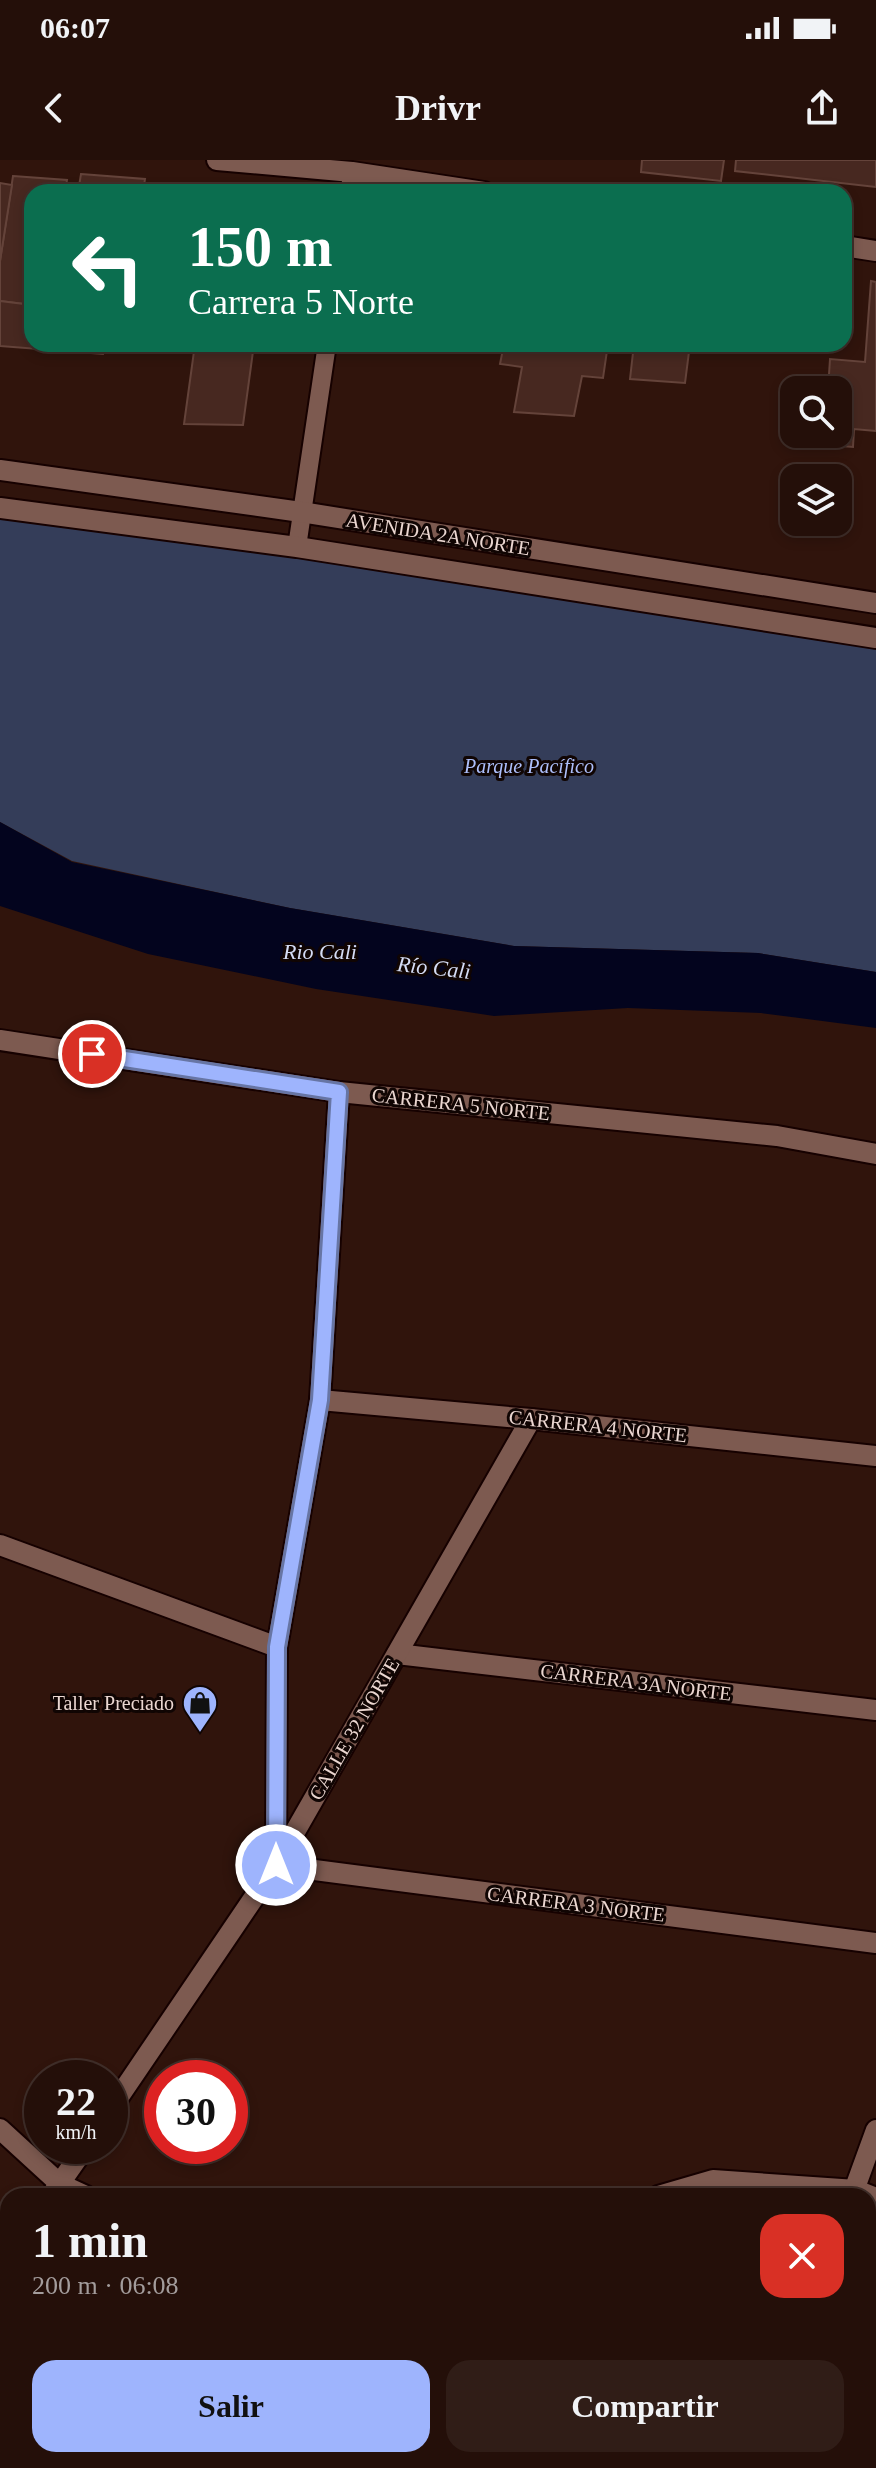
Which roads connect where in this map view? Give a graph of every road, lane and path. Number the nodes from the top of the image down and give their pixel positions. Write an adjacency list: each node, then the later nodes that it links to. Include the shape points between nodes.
1 (217, 160): 2 (street)
2 (351, 182): 3 (street)
3 (378, 184)
4 (852, 247): 5 (street)
5 (876, 251)
6 (326, 352): 9 (lane)
7 (0, 470): 9 (street, AVENIDA 2A NORTE)
8 (0, 508): 10 (street, AVENIDA 2A NORTE)
9 (301, 512): 10 (lane); 11 (street, AVENIDA 2A NORTE)
10 (297, 547): 12 (street, AVENIDA 2A NORTE)
11 (876, 603)
12 (876, 638)
13 (0, 1040): 14 (street, CARRERA 5 NORTE)
14 (339, 1092): 15 (street, CARRERA 5 NORTE, via 777,1136); 16 (street)
15 (876, 1154)
16 (320, 1400): 17 (street, CARRERA 4 NORTE); 20 (street)
17 (531, 1419): 18 (street, CARRERA 4 NORTE); 21 (street, CALLE 32 NORTE)
18 (876, 1456)
19 (0, 1545): 20 (street)
20 (277, 1647): 23 (street)
21 (397, 1654): 22 (street, CARRERA 3A NORTE); 23 (street, CALLE 32 NORTE)
22 (876, 1710)
23 (276, 1865): 24 (street, CARRERA 3 NORTE); 25 (street, CALLE 32 NORTE)
24 (876, 1943)
25 (128, 2083)
26 (0, 2129): 29 (street)
27 (876, 2130): 33 (street)
28 (74, 2164): 30 (street)
29 (54, 2188)
30 (57, 2188)
31 (686, 2188): 32 (street, via 713,2180)
32 (800, 2188)
33 (856, 2188)

